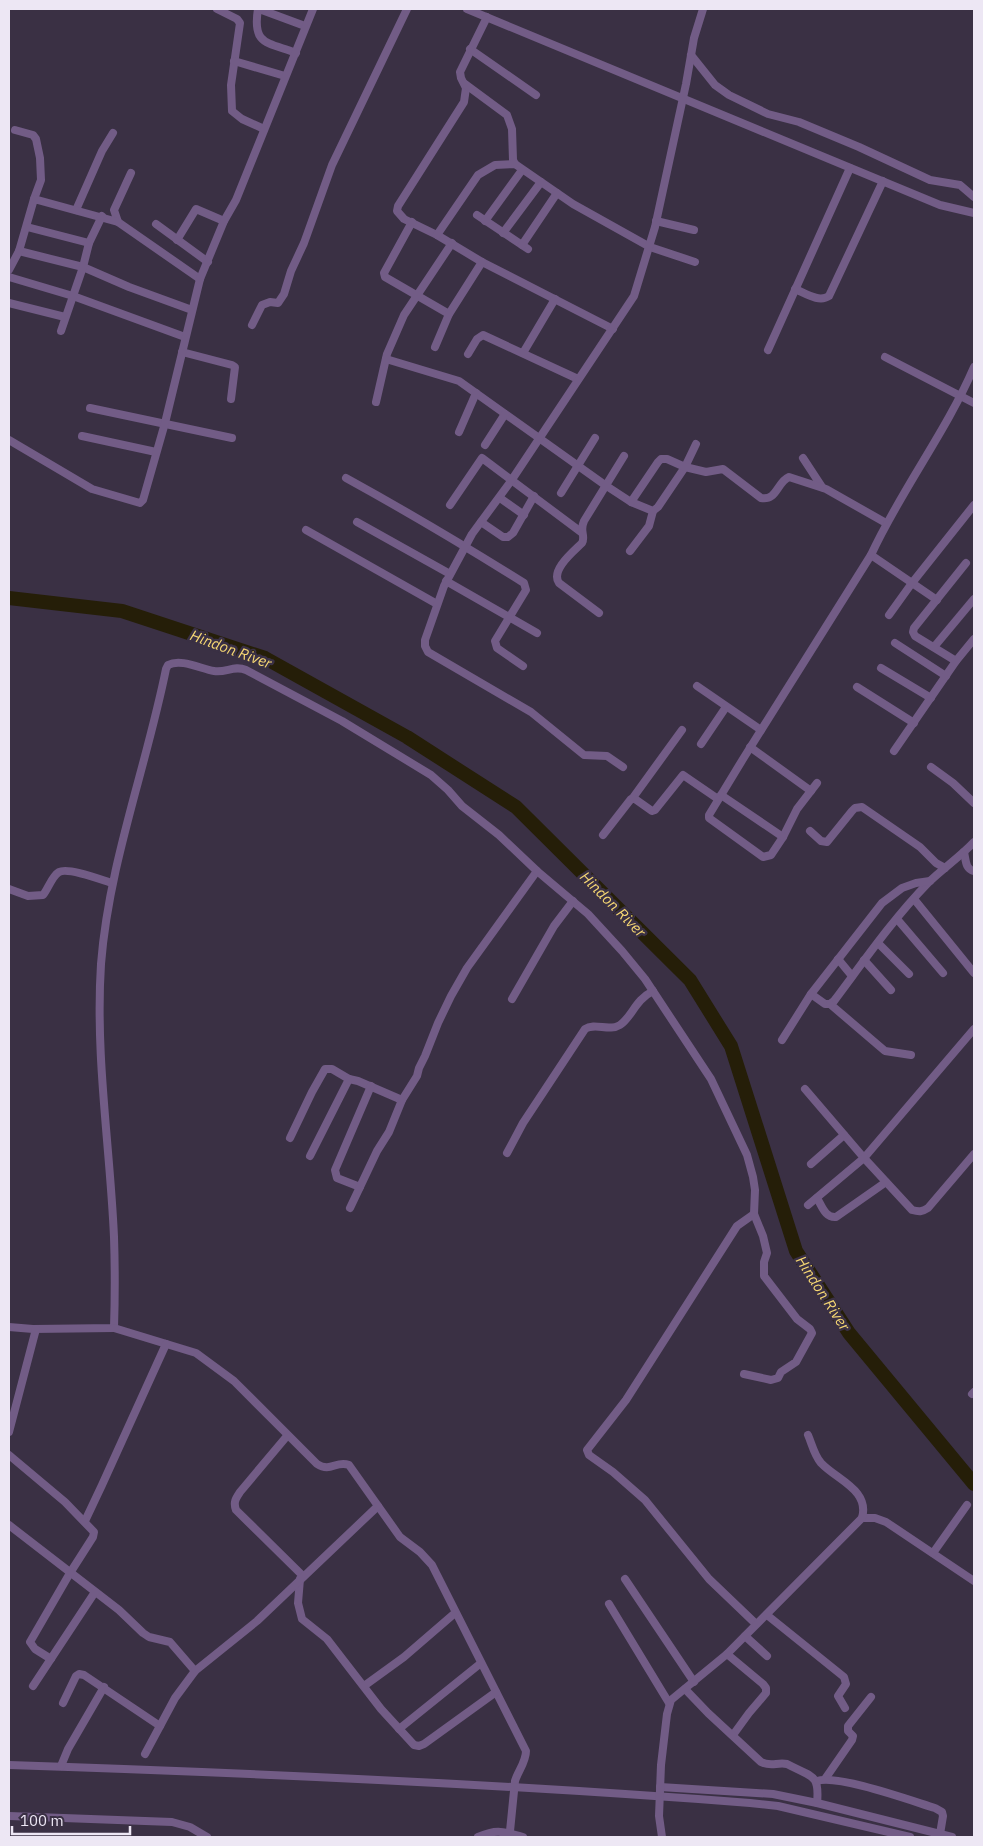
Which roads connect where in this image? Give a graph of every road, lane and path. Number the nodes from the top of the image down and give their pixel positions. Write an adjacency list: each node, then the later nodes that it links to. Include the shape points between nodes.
1 (217, 9): 12 (street, via 240,23)
2 (258, 9): 8 (street); 10 (street, via 256,30 259,37)
3 (313, 9): 8 (street)
4 (407, 9): 63 (street, via 332,165 284,294 278,303 262,305)
5 (467, 9): 7 (street)
6 (703, 9): 11 (street)
7 (486, 17): 9 (street); 16 (street)
8 (305, 26): 10 (street)
9 (470, 49): 14 (street, via 460,72); 15 (street)
10 (296, 52): 13 (street)
11 (691, 55): 16 (street); 27 (street, via 710,80 729,95 768,114 799,122 859,147 930,180 960,185)
12 (234, 60): 13 (street); 17 (street, via 232,111)
13 (285, 76): 17 (street)
14 (465, 84): 20 (street, via 508,115); 37 (street, via 464,102 398,206 400,215)
15 (536, 95)
16 (682, 99): 21 (street); 35 (street)
17 (264, 129): 33 (street, via 236,200)
18 (16, 130): 28 (street, via 36,139 41,180)
19 (113, 133): 29 (street)
20 (514, 164): 22 (street); 42 (street, via 495,165 478,175)
21 (850, 168): 24 (street); 55 (street)
22 (522, 170): 25 (street); 34 (street)
23 (131, 173): 36 (street, via 114,210)
24 (883, 181): 30 (street, via 940,205); 55 (street, via 829,296 819,299)
25 (541, 182): 26 (street); 41 (street)
26 (558, 193): 41 (street, via 525,247); 46 (street)
27 (974, 196)
28 (34, 199): 29 (street); 39 (street)
29 (76, 210): 32 (street)
30 (974, 213)
31 (477, 215): 34 (street)
32 (102, 216): 36 (street); 44 (street)
33 (224, 221): 43 (street, via 196,210); 48 (street)
34 (485, 221): 41 (street)
35 (656, 221): 40 (street); 46 (street)
36 (118, 222): 54 (street)
37 (412, 222): 42 (street); 57 (street, via 384,275)
38 (156, 224): 43 (street)
39 (27, 227): 44 (street); 47 (street)
40 (694, 230)
41 (503, 233)
42 (437, 235): 45 (street)
43 (177, 240): 48 (street)
44 (89, 243): 51 (street)
45 (452, 244): 49 (street); 57 (street)
46 (650, 247): 50 (street); 64 (street, via 634,296)
47 (19, 252): 51 (street); 52 (street)
48 (208, 262): 54 (street)
49 (482, 262): 58 (street); 61 (street)
50 (695, 262)
51 (83, 267): 56 (street); 60 (street)
52 (9, 270)
53 (9, 278): 56 (street)
54 (200, 279): 60 (street)
55 (795, 289): 68 (street)
56 (73, 296): 62 (street); 66 (street)
57 (418, 296): 61 (street); 73 (street, via 404,315)
58 (555, 299): 64 (street); 70 (street)
59 (9, 303): 62 (street)
60 (192, 310): 66 (street)
61 (449, 314): 67 (street)
62 (65, 317): 65 (street)
63 (252, 325)
64 (613, 329): 75 (street)
65 (61, 331)
66 (185, 337): 69 (street)
67 (434, 347)
68 (768, 350)
69 (182, 352): 78 (street, via 232,364 235,367); 83 (street)
70 (523, 353): 71 (street, via 483,335); 75 (street)
71 (468, 354)
72 (885, 357): 77 (street)
73 (386, 359): 76 (street, via 459,381); 79 (street)
74 (974, 367): 77 (street)
75 (578, 379): 87 (street)
76 (476, 393): 82 (street); 84 (street)
77 (961, 397): 80 (street); 111 (street)
78 (231, 399)
79 (376, 402)
80 (974, 403)
81 (90, 408): 83 (street)
82 (505, 414): 87 (street); 91 (street)
83 (164, 423): 86 (street); 92 (street)
84 (459, 432)
85 (82, 436): 92 (street)
86 (232, 438)
87 (539, 438): 95 (street); 98 (street)
88 (595, 438): 95 (street)
89 (9, 440): 92 (street, via 92,489 140,503)
90 (696, 444): 96 (street)
91 (486, 445)
92 (156, 452)
93 (624, 456): 99 (street)
94 (803, 458): 100 (street)
95 (577, 466): 99 (street); 101 (street)
96 (685, 467): 100 (street, via 711,472 723,469 761,498 767,499 789,477); 104 (street, via 661,459); 107 (street)
97 (346, 478): 114 (street)
98 (511, 481): 102 (street); 103 (street); 105 (street, via 482,458)
99 (605, 485): 104 (street); 113 (street)
100 (822, 487): 111 (street)
101 (561, 493)
102 (534, 496): 108 (street); 113 (street)
103 (500, 498): 108 (street); 110 (street)
104 (631, 502): 107 (street)
105 (450, 505)
106 (974, 505): 119 (street)
107 (653, 511): 115 (street, via 651,523)
108 (524, 515): 110 (street, via 508,537)
109 (358, 522): 118 (street)
110 (481, 522): 114 (street)
111 (886, 523): 116 (street)
112 (306, 530): 122 (street)
113 (581, 532): 123 (street, via 584,537 582,543 559,568 557,579)
114 (465, 546): 118 (street); 125 (street, via 524,583 526,590)
115 (630, 551)
116 (872, 555): 119 (street); 140 (street)
117 (966, 562): 121 (street)
118 (448, 577): 122 (street); 125 (street)
119 (912, 583): 121 (street); 124 (street)
120 (974, 599): 129 (street)
121 (937, 600): 129 (street, via 913,632)
122 (437, 604): 144 (street, via 425,640 428,652 531,712 584,755 608,756)
123 (599, 613)
124 (888, 614)
125 (510, 617): 126 (street); 131 (street, via 495,645)
126 (537, 633)
127 (974, 639): 130 (street)
128 (895, 643): 133 (street)
129 (934, 647): 130 (street)
130 (956, 661): 133 (street)
131 (524, 666)
132 (881, 668): 136 (street)
133 (946, 676): 136 (street)
134 (697, 686): 137 (street)
135 (857, 686): 138 (street)
136 (931, 698): 138 (street)
137 (726, 707): 140 (street); 141 (street)
138 (914, 723): 143 (street)
139 (682, 730): 149 (street)
140 (761, 730): 142 (street)
141 (701, 744)
142 (750, 747): 147 (street); 148 (street)
143 (894, 751)
144 (623, 767)
145 (931, 767): 150 (street)
146 (816, 783): 147 (street)
147 (811, 791): 153 (street, via 792,816)
148 (720, 797): 149 (street, via 683,775 656,810 648,810); 153 (street); 153 (street, via 709,818 763,857 770,856)
149 (632, 799): 152 (street)
150 (974, 803)
151 (810, 831): 156 (street, via 826,842 855,808 862,807)
152 (603, 835)
153 (783, 837)
154 (974, 842): 155 (street)
155 (964, 852): 156 (street); 158 (street, via 967,866)
156 (945, 868): 159 (street)
157 (536, 871): 160 (street, via 431,775 362,732 240,668 218,672 176,662 166,669); 163 (street); 183 (street, via 467,968 438,1023 417,1076)
158 (974, 871)
159 (930, 881): 162 (street); 166 (street, via 902,888 882,903)
160 (112, 882): 161 (street, via 70,871 57,874 43,894 28,896); 198 (street, via 101,964 100,1019 114,1235)
161 (9, 889)
162 (914, 899): 164 (street); 169 (street)
163 (573, 901): 173 (street, via 598,924); 175 (street, via 554,926)
164 (897, 919): 165 (street); 168 (street)
165 (878, 943): 167 (street); 170 (street)
166 (838, 959): 171 (street); 174 (street)
167 (864, 960): 171 (street); 172 (street)
168 (943, 973)
169 (974, 973)
170 (909, 974)
171 (852, 976): 176 (street)
172 (891, 990)
173 (653, 991): 186 (street, via 642,997 620,1025 585,1029); 196 (street, via 711,1079 747,1155 754,1184)
174 (811, 994): 176 (street); 178 (street)
175 (512, 999)
176 (830, 1004): 179 (street, via 885,1051)
177 (974, 1029): 189 (street)
178 (782, 1040)
179 (911, 1055)
180 (349, 1079): 181 (street); 185 (street, via 332,1069 325,1069); 188 (street)
181 (370, 1086): 183 (street); 192 (street, via 335,1170 338,1178)
182 (805, 1089): 184 (street)
183 (402, 1100): 192 (street)
184 (844, 1135): 189 (street); 190 (street)
185 (290, 1138)
186 (507, 1153)
187 (974, 1154): 191 (street, via 924,1211 912,1210)
188 (310, 1156)
189 (864, 1158): 191 (street); 193 (street)
190 (810, 1164)
191 (886, 1182): 193 (street, via 836,1216 827,1215)
192 (360, 1188): 195 (street)
193 (817, 1198): 194 (street)
194 (808, 1205)
195 (350, 1208)
196 (754, 1214): 201 (street, via 767,1253 764,1276 812,1334 796,1362 778,1378 771,1380); 220 (street, via 737,1226 626,1400 587,1450 645,1500 709,1578)
197 (9, 1327): 199 (street)
198 (114, 1328): 199 (street); 200 (street)
199 (36, 1330): 202 (street)
200 (166, 1344): 204 (street, via 196,1352 234,1381); 209 (street)
201 (744, 1374)
202 (9, 1432)
203 (808, 1435): 208 (street, via 822,1463 861,1497 864,1505)
204 (288, 1436): 207 (street, via 322,1468 343,1463 349,1465); 213 (street, via 240,1492 234,1505)
205 (9, 1455): 209 (street)
206 (967, 1505): 211 (street)
207 (378, 1506): 213 (street); 218 (street, via 400,1537 432,1565)
208 (862, 1518): 211 (street, via 880,1519); 219 (street)
209 (85, 1521): 212 (street, via 94,1532 93,1537)
210 (9, 1525): 212 (street)
211 (933, 1553): 215 (street)
212 (70, 1573): 216 (street); 224 (street, via 30,1642 34,1649)
213 (301, 1578): 226 (street, via 256,1621); 229 (street, via 298,1602 302,1619 327,1639)
214 (625, 1579): 227 (street)
215 (974, 1581)
216 (95, 1592): 224 (street); 226 (street, via 149,1637 170,1642)
217 (609, 1604): 235 (street)
218 (455, 1613): 225 (street); 229 (street)
219 (767, 1616): 220 (street); 236 (street, via 844,1677 846,1684 838,1696)
220 (756, 1624): 221 (street)
221 (745, 1636): 222 (street); 223 (street)
222 (728, 1654): 227 (street); 239 (street, via 766,1688 766,1693)
223 (767, 1656)
224 (51, 1659): 228 (street)
225 (481, 1663): 232 (street); 238 (street)
226 (195, 1671): 237 (street)
227 (694, 1682): 231 (street)
228 (33, 1686)
229 (364, 1686): 238 (street)
230 (104, 1687): 234 (street, via 79,1674); 237 (street); 242 (street)
231 (685, 1689): 235 (street); 239 (street)
232 (496, 1692): 238 (street, via 419,1746); 244 (street, via 526,1751)
233 (870, 1697): 243 (street, via 848,1726 852,1740)
234 (62, 1703)
235 (669, 1703): 245 (street)
236 (845, 1708)
237 (160, 1726): 240 (street)
238 (399, 1729)
239 (733, 1735): 243 (street, via 766,1765 787,1764)
240 (145, 1754)
241 (9, 1765): 242 (street)
242 (61, 1766): 244 (street)
243 (821, 1780): 247 (street); 250 (street, via 861,1785 939,1810 943,1816)
244 (514, 1788): 246 (street); 249 (street)
245 (660, 1788): 246 (street); 247 (street, via 773,1794)
246 (660, 1797): 254 (street); 255 (street, via 778,1806)
247 (816, 1803): 250 (street)
248 (9, 1816): 251 (street, via 172,1822)
249 (510, 1831): 252 (street); 253 (street)
250 (940, 1834): 256 (street)
251 (207, 1837)
252 (478, 1837)
253 (523, 1837)
254 (662, 1837)
255 (910, 1837)
256 (952, 1837)

